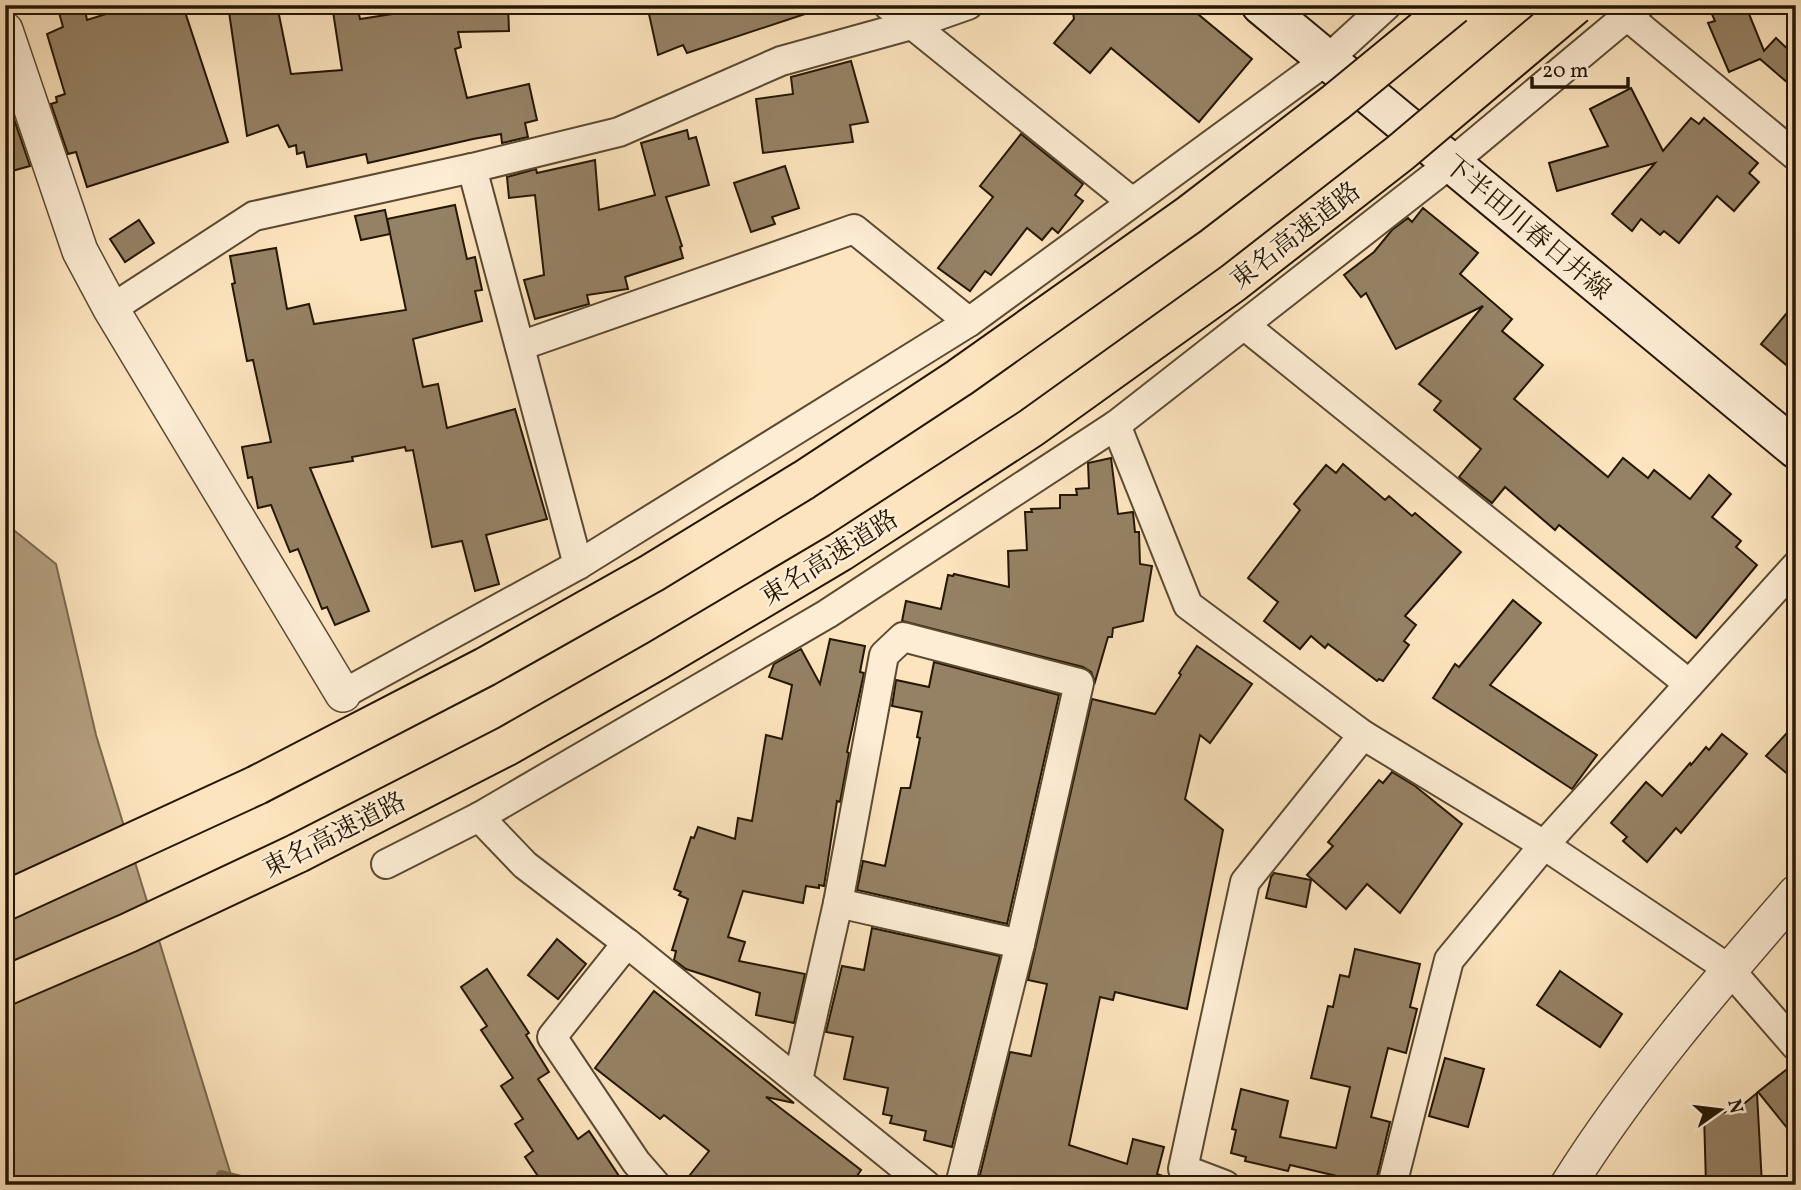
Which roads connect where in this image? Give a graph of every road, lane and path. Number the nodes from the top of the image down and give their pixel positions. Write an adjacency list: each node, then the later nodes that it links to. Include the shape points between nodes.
1 (888, 5): 8 (street)
2 (968, 5): 8 (street)
3 (1261, 5): 10 (main road, 下半田川春日井線)
4 (1387, 5): 10 (street)
5 (1454, 5): 30 (highway, bridge, via 1189,215 960,378 804,480 485,667 257,785)
6 (1575, 5): 35 (highway, 東名高速道路, bridge, via 1400,153 1233,283 1031,428 840,552 507,746 298,853)
7 (1633, 11): 11 (street); 12 (street)
8 (911, 25): 13 (street, via 781,61 619,132); 14 (street)
9 (5, 30): 15 (street, via 80,251)
10 (1327, 60): 12 (main road, 下半田川春日井線); 14 (street)
11 (1796, 156)
12 (1451, 163): 17 (street); 20 (main road, 下半田川春日井線)
13 (472, 168): 15 (street, via 254,216); 18 (street)
14 (1132, 202): 16 (street)
15 (111, 309): 24 (street)
16 (969, 322): 18 (street, via 853,229); 21 (street)
17 (1244, 325): 19 (street); 23 (street)
18 (520, 346): 21 (street)
19 (1116, 425): 25 (street, via 1188,605); 26 (street, via 827,614)
20 (1796, 449)
21 (578, 565): 24 (street)
22 (1796, 566): 23 (street)
23 (1689, 684): 27 (street)
24 (343, 694)
25 (1363, 735): 27 (street); 41 (street, via 1245,882 1183,1169)
26 (479, 817): 28 (street); 32 (street, via 525,865)
27 (1544, 845): 34 (street); 42 (street, via 1450,960)
28 (386, 864)
29 (1796, 893): 34 (street)
30 (5, 901)
31 (838, 903): 33 (street); 33 (street, via 884,655 903,637 1079,683); 37 (street)
32 (627, 943): 37 (street); 38 (street, via 552,1037)
33 (1020, 944): 40 (street)
34 (1729, 969): 36 (street); 43 (street, via 1604,1128)
35 (5, 986)
36 (1796, 1046)
37 (798, 1080): 39 (street)
38 (656, 1185)
39 (926, 1185)
40 (960, 1185)
41 (1225, 1185)
42 (1392, 1185)
43 (1568, 1185)

